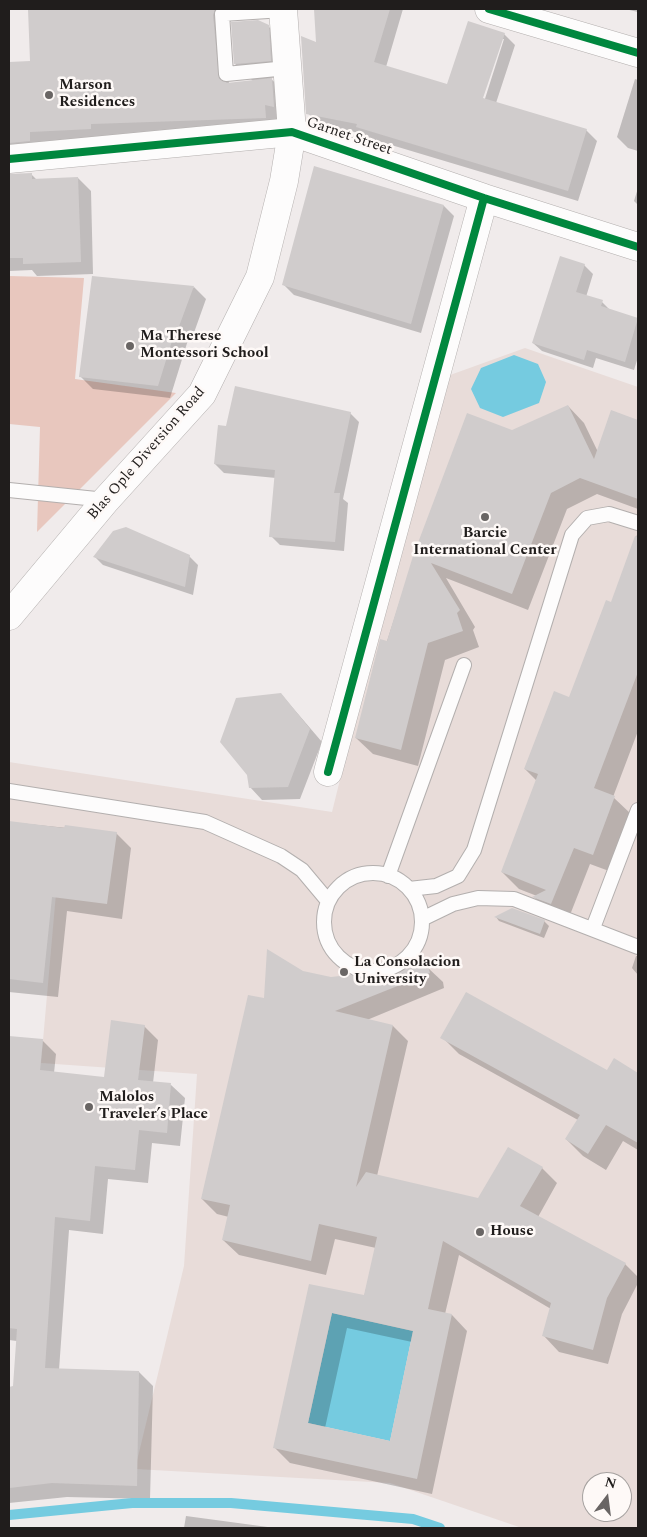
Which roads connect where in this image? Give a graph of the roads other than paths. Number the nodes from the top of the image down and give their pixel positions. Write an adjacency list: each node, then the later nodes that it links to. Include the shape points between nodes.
1 (283, 9): 6 (street, Blas Ople Diversion Road); 6 (lane, via 222,14 226,74)
2 (489, 9): 4 (street)
3 (563, 9): 4 (street)
4 (575, 34): 5 (street)
5 (638, 53)
6 (287, 68): 7 (street, Blas Ople Diversion Road)
7 (292, 132): 8 (street, Garnet Street); 9 (street, Garnet Street); 12 (street, Blas Ople Diversion Road, via 284,181 260,278 212,377 202,394)
8 (9, 159)
9 (484, 198): 10 (street, Garnet Street); 16 (street)
10 (638, 246)
11 (9, 490): 12 (lane)
12 (106, 500): 14 (street, Blas Ople Diversion Road)
13 (638, 523): 20 (lane, via 609,514 587,518 572,536 474,850 458,876 436,886)
14 (9, 616)
15 (464, 665): 19 (lane)
16 (328, 772)
17 (9, 790): 21 (lane, via 205,822 281,856 302,870)
18 (638, 810): 23 (lane)
19 (388, 876): 20 (lane); 21 (lane, via 366,873 350,878 337,888)
20 (409, 889): 22 (lane)
21 (328, 902): 22 (lane, via 324,934 332,949 343,961 373,971 403,961 417,942)
22 (422, 918): 23 (lane, via 453,904 478,898 514,899)
23 (593, 928): 24 (lane)
24 (638, 946)

